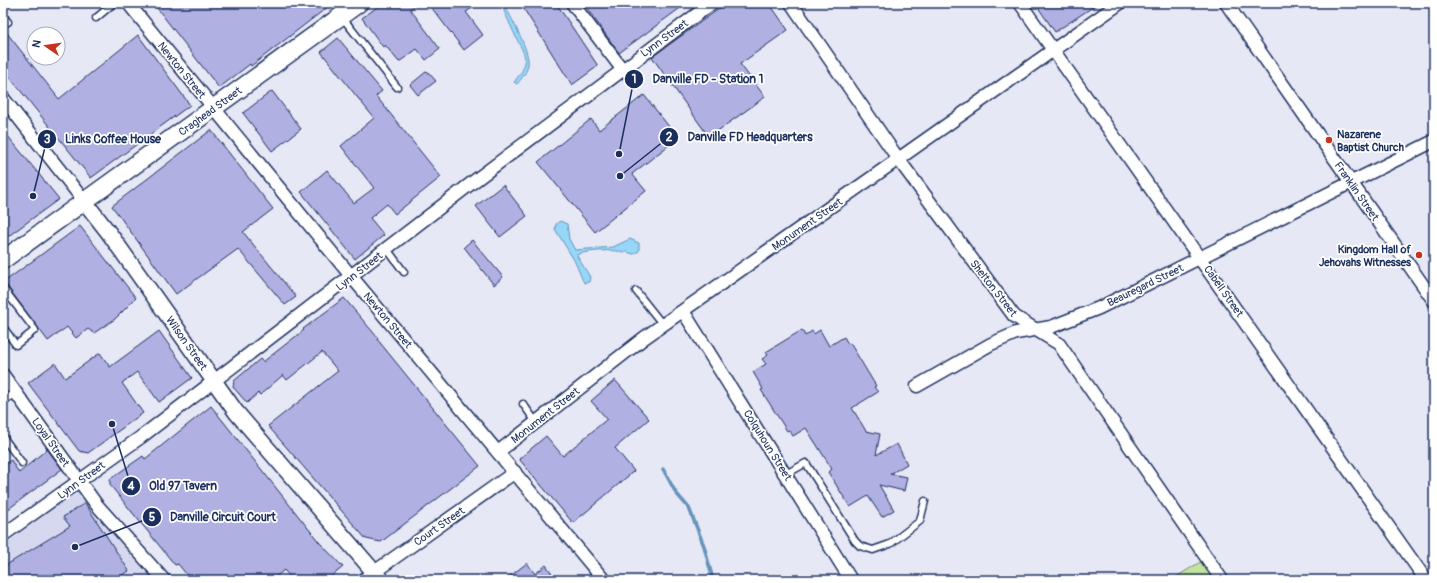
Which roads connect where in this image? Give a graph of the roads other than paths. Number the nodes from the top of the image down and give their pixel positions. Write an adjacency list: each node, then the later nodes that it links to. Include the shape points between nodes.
1 (114, 3): 12 (lane)
2 (128, 3): 18 (street, Newton Street)
3 (359, 3): 11 (main road, Craghead Street)
4 (572, 3): 15 (street)
5 (712, 3): 15 (street, Lynn Street)
6 (791, 3): 20 (street, Shelton Street)
7 (1020, 3): 14 (street, Cabell Street)
8 (1226, 3): 21 (street, Franklin Street)
9 (1118, 4): 14 (street, Monument Street)
10 (3, 16): 13 (lane)
11 (341, 16): 16 (lane); 18 (main road, Craghead Street)
12 (96, 18)
13 (8, 22)
14 (1053, 50): 20 (street, Monument Street); 24 (street, Cabell Street)
15 (622, 69): 23 (street, Lynn Street)
16 (397, 87)
17 (3, 98): 22 (street, Wilson Street)
18 (213, 109): 22 (main road, Craghead Street); 27 (street, Newton Street)
19 (1434, 141): 21 (street, Beauregard Street)
20 (899, 160): 31 (street, Monument Street); 34 (street, Shelton Street, via 1014,316)
21 (1351, 182): 24 (street, Beauregard Street); 30 (street, Franklin Street)
22 (84, 201): 25 (main road, Craghead Street); 36 (street, Wilson Street)
23 (387, 249): 26 (lane); 27 (street, Lynn Street)
24 (1200, 258): 34 (street, Beauregard Street, via 1099,308 1051,327); 55 (street, Cabell Street)
25 (3, 260)
26 (404, 272)
27 (351, 276): 36 (street, Lynn Street); 43 (street, Newton Street)
28 (3, 288): 33 (lane, via 35,330 16,345)
29 (636, 291): 32 (lane)
30 (1434, 301)
31 (683, 311): 32 (street, Monument Street); 46 (street, Colquhoun Street)
32 (663, 325): 41 (street, Monument Street)
33 (3, 328)
34 (1035, 330): 37 (street, Beauregard Street, via 1016,333 991,344); 54 (street, Shelton Street, via 1059,344)
35 (3, 375): 38 (street, Loyal Street)
36 (214, 381): 47 (street, Lynn Street); 50 (street, Wilson Street, via 236,412)
37 (917, 386)
38 (16, 392): 39 (lane); 47 (street, Loyal Street)
39 (3, 402)
40 (523, 404): 41 (lane)
41 (536, 422): 43 (street, Monument Street)
42 (3, 437): 44 (lane)
43 (498, 452): 45 (street, Newton Street)
44 (22, 464)
45 (515, 472): 50 (street, Court Street); 52 (street, Newton Street)
46 (786, 474): 48 (lane, via 806,462 855,541 867,549 873,550 890,544 920,522); 53 (street, Colquhoun Street)
47 (79, 481): 49 (street, Lynn Street); 51 (street, Loyal Street, via 96,504)
48 (925, 501)
49 (3, 535)
50 (372, 577)
51 (164, 580)
52 (604, 580)
53 (851, 580)
54 (1222, 580)
55 (1426, 580)

